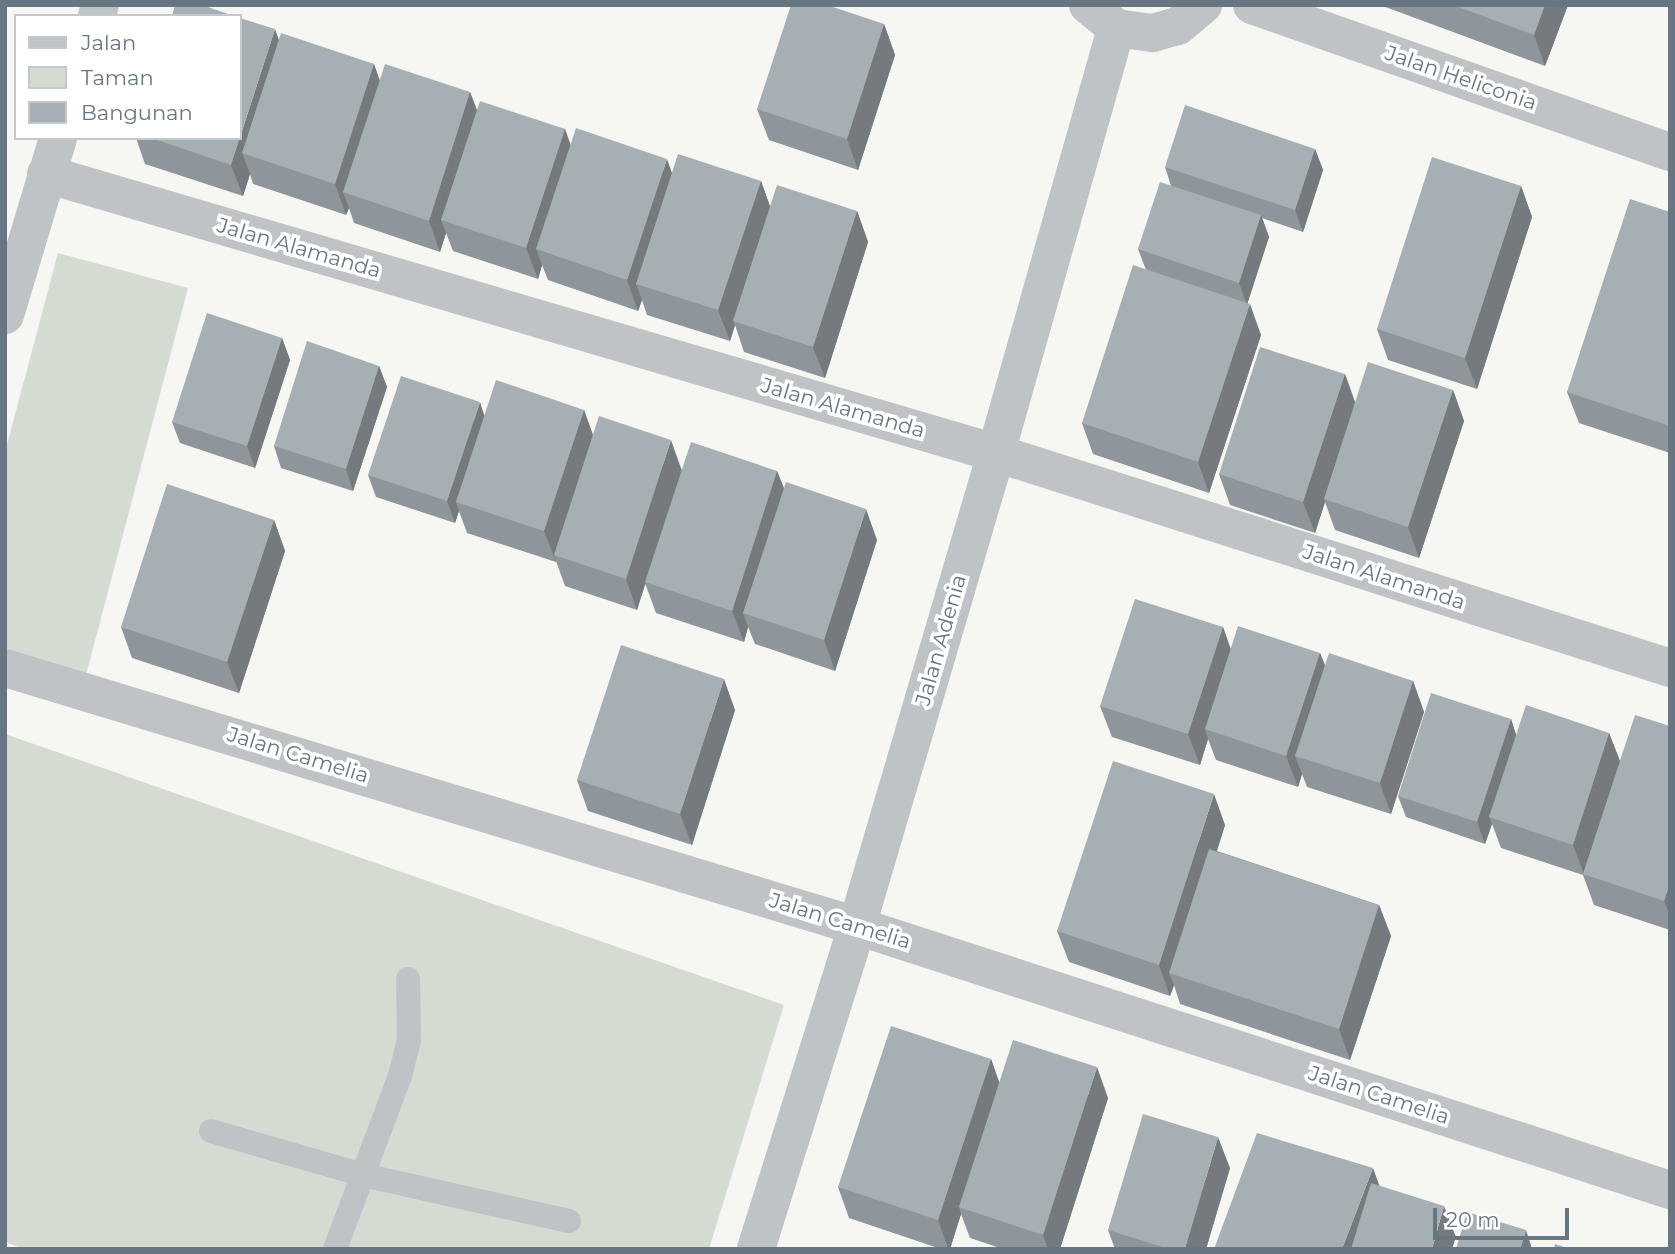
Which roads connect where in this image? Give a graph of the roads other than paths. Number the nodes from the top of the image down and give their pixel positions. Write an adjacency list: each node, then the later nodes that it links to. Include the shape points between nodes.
1 (1203, 5): 3 (street, via 1178,26 1153,33)
2 (1252, 5): 5 (street, Jalan Heliconia)
3 (1102, 16): 8 (street, Jalan Adenia)
4 (57, 140): 6 (street)
5 (1670, 152)
6 (46, 174): 7 (street); 8 (street, Jalan Alamanda)
7 (5, 314)
8 (996, 453): 10 (street, Jalan Alamanda); 11 (street, Jalan Adenia)
9 (5, 668): 11 (street, Jalan Camelia)
10 (1670, 668)
11 (857, 926): 15 (street, Jalan Camelia); 18 (street, Jalan Adenia)
12 (408, 979): 14 (lane, via 409,1040)
13 (211, 1131): 14 (lane)
14 (363, 1175): 16 (lane); 17 (lane)
15 (1670, 1189)
16 (569, 1221)
17 (335, 1249)
18 (756, 1249)

